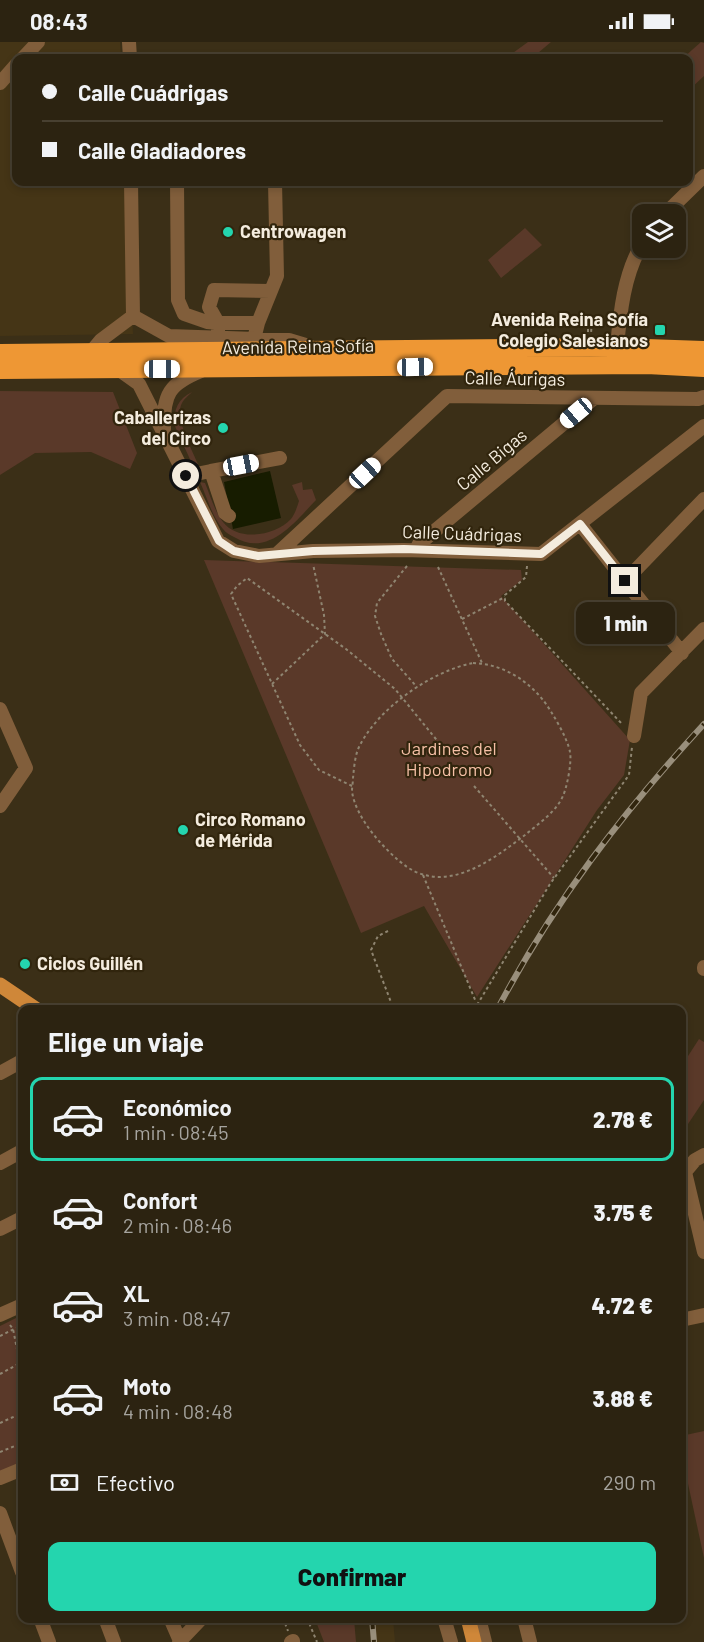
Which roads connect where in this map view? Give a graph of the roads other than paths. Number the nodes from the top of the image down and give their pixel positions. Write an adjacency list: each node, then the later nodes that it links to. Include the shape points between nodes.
1 (38, 42): 4 (street)
2 (143, 42): 3 (street)
3 (129, 50)
4 (27, 54)
5 (12, 70): 6 (street)
6 (0, 83)
7 (704, 176): 11 (street)
8 (131, 186): 14 (street)
9 (177, 186): 15 (street, via 178,300 184,314)
10 (274, 186): 13 (street, via 277,276)
11 (676, 204)
12 (634, 258): 19 (street, via 620,311)
13 (270, 291): 15 (street, via 214,290 209,306); 16 (street)
14 (133, 316): 17 (street, via 169,336); 22 (street)
15 (218, 323): 16 (street); 17 (street)
16 (258, 323): 18 (street)
17 (218, 337): 18 (street)
18 (254, 339): 20 (street, via 289,340)
19 (617, 347): 20 (highway, Avenida Reina Sofía); 21 (highway, Avenida Reina Sofía)
20 (316, 349): 22 (highway, Avenida Reina Sofía)
21 (704, 350)
22 (91, 352): 23 (highway, Avenida Reina Sofía)
23 (0, 353)
24 (647, 365): 25 (highway, Avenida Reina Sofía); 27 (highway, Avenida Reina Sofía); 29 (street)
25 (704, 368)
26 (118, 369): 27 (highway, Avenida Reina Sofía); 28 (highway, Avenida Reina Sofía); 33 (street, Calle Cuádrigas, via 139,384)
27 (205, 369): 33 (street, Calle Cuádrigas, via 180,379 171,391 164,406)
28 (0, 370)
29 (704, 374)
30 (704, 397): 31 (street, Calle Áurigas)
31 (593, 399): 40 (street, Calle Bigas); 41 (street, Calle Áurigas, via 447,396)
32 (704, 426): 39 (street)
33 (165, 434): 36 (street, Calle Cuádrigas)
34 (280, 458): 35 (street)
35 (212, 471): 36 (street); 38 (street)
36 (186, 476): 41 (street, Calle Cuádrigas, via 219,541 234,551 258,556)
37 (704, 499): 42 (street)
38 (229, 516)
39 (580, 524): 40 (street, Calle Cuádrigas, via 534,554); 42 (street)
40 (416, 550): 41 (street, Calle Cuádrigas)
41 (278, 553)
42 (625, 581): 44 (street)
43 (704, 629): 44 (street)
44 (682, 653): 46 (street, via 641,693)
45 (0, 709): 47 (street, via 26,768)
46 (634, 736)
47 (0, 806)
48 (0, 985): 49 (main road)
49 (29, 1005)
50 (18, 1063): 51 (street)
51 (0, 1073)
52 (18, 1153): 54 (street)
53 (704, 1155): 55 (street)
54 (0, 1163)
55 (686, 1171)
56 (686, 1176): 59 (street)
57 (18, 1220): 58 (street)
58 (0, 1229)
59 (704, 1252)
60 (18, 1306): 61 (street)
61 (1, 1312)
62 (704, 1315): 63 (street)
63 (686, 1319)
64 (18, 1471): 65 (street)
65 (0, 1478)
66 (0, 1513): 67 (street)
67 (18, 1561)
68 (42, 1623): 77 (street)
69 (107, 1623): 78 (street)
70 (172, 1623): 76 (street)
71 (197, 1623): 76 (street)
72 (445, 1623): 79 (street)
73 (469, 1623): 80 (main road)
74 (480, 1623): 81 (street)
75 (525, 1623): 82 (street)
76 (179, 1641)
77 (49, 1642)
78 (114, 1642)
79 (451, 1642)
80 (474, 1642)
81 (485, 1642)
82 (530, 1642)

